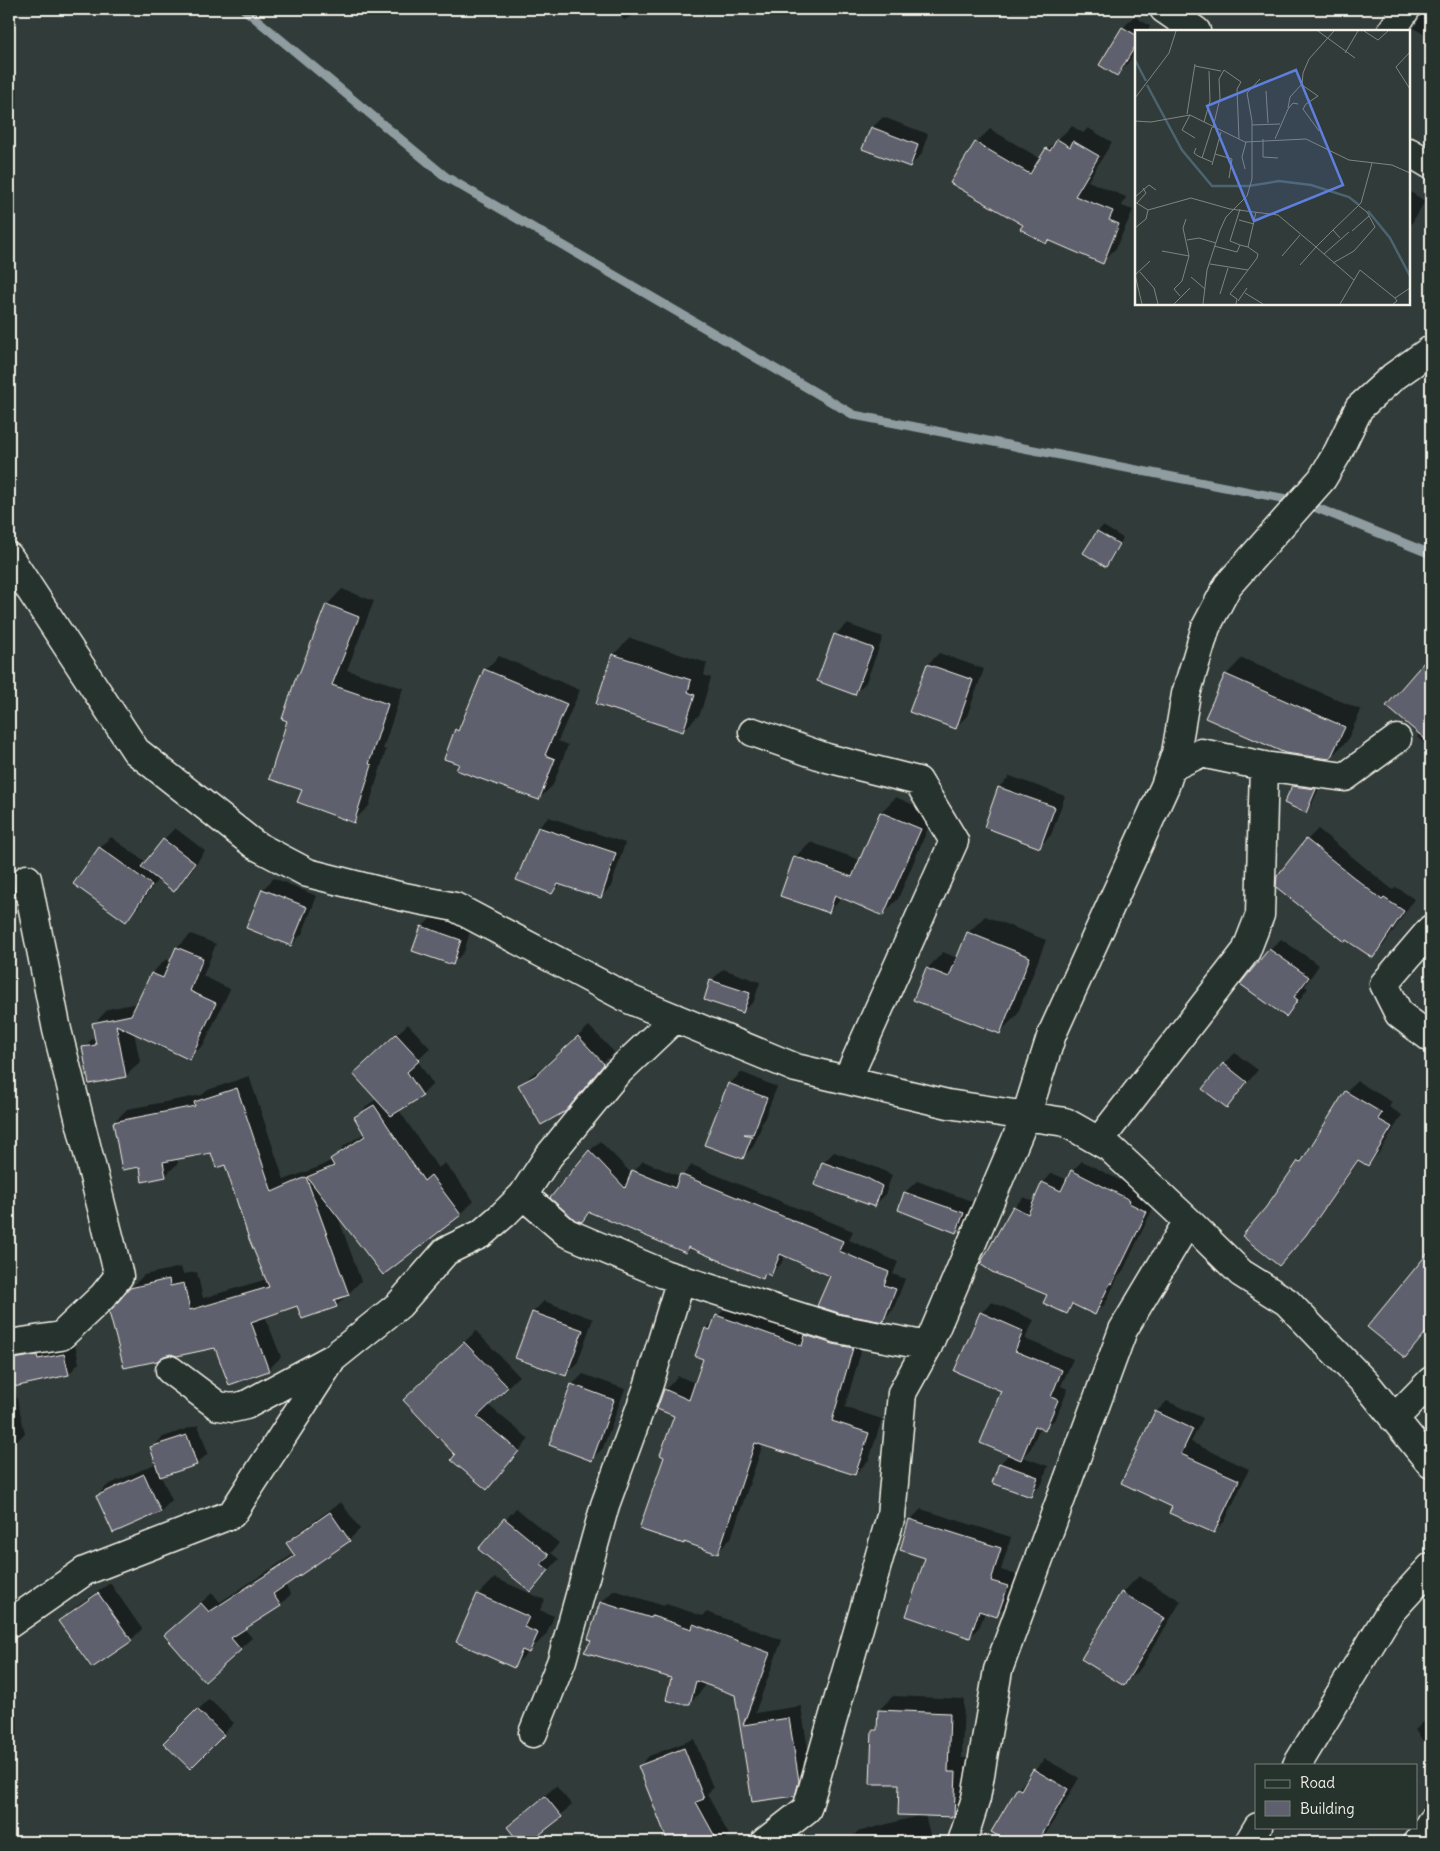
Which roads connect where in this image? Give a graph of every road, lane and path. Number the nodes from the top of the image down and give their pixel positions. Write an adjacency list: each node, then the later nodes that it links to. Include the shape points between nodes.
1 (1164, 9): 3 (street)
2 (1406, 9): 4 (street)
3 (1195, 30)
4 (1393, 30)
5 (1410, 153): 6 (street)
6 (1431, 164)
7 (1431, 350): 12 (street, via 1393,377 1359,408 1322,480 1228,585 1206,627 1186,694)
8 (9, 557): 15 (street, via 136,751 255,845 308,873 455,907 631,1000)
9 (753, 732): 17 (street, via 827,758 918,781 954,841)
10 (1397, 739): 11 (street, via 1345,777)
11 (1264, 766): 12 (street, via 1201,753); 19 (street, via 1260,915 1246,951)
12 (1171, 767): 18 (street, via 1052,1034)
13 (27, 880): 23 (street, via 57,1030 119,1276 61,1336)
14 (1431, 929): 16 (street, via 1384,984 1400,1014)
15 (675, 1018): 17 (street, via 796,1068); 20 (street, via 616,1074 548,1157)
16 (1431, 1038)
17 (848, 1080): 18 (street, via 948,1104)
18 (1026, 1116): 19 (street, via 1065,1122); 24 (street)
19 (1099, 1141): 21 (street, via 1110,1147)
20 (523, 1195): 22 (street, via 567,1233); 25 (street, via 481,1234 446,1251 399,1305)
21 (1188, 1221): 28 (street, via 1241,1273 1287,1302 1368,1386); 37 (street, via 1123,1330 998,1670 976,1798)
22 (681, 1279): 24 (street, via 838,1329); 32 (street, via 648,1387 605,1505 562,1660)
23 (9, 1344)
24 (928, 1346): 36 (street, via 902,1393 892,1516 808,1808)
25 (333, 1358): 26 (street, via 246,1405 232,1408 218,1406); 31 (street, via 232,1514 85,1571)
26 (170, 1370)
27 (1431, 1381): 28 (street)
28 (1394, 1419): 29 (street)
29 (1431, 1464)
30 (1431, 1567): 33 (street, via 1390,1612)
31 (9, 1624)
32 (533, 1732)
33 (1297, 1764)
34 (1431, 1822): 39 (street)
35 (1257, 1828): 38 (street)
36 (765, 1842)
37 (962, 1842)
38 (1249, 1842)
39 (1418, 1842)

